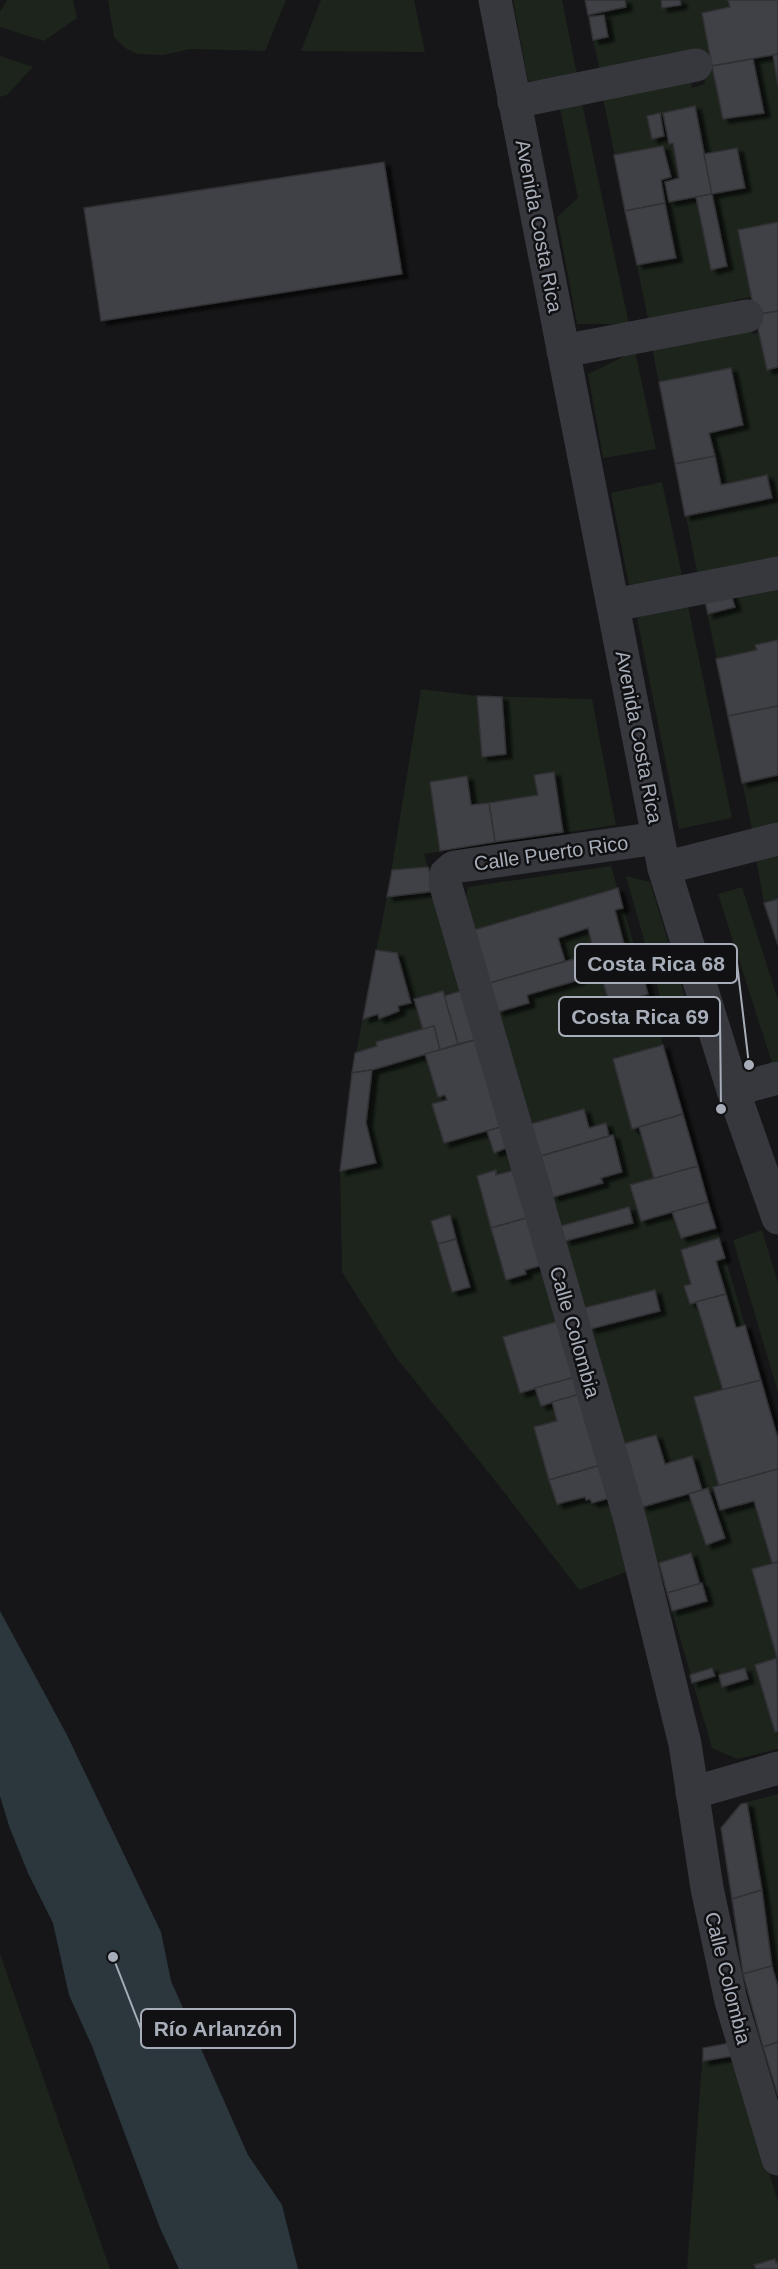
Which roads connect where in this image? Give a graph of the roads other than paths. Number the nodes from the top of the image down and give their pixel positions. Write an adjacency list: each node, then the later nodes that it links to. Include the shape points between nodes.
1 (495, 0): 3 (street, Avenida Costa Rica)
2 (696, 65): 3 (street)
3 (514, 102): 5 (street, Avenida Costa Rica)
4 (747, 316): 5 (street)
5 (563, 351): 7 (street, Avenida Costa Rica)
6 (778, 573): 7 (street)
7 (614, 605): 9 (street, Avenida Costa Rica)
8 (778, 839): 9 (street)
9 (661, 853): 10 (street, Calle Puerto Rico, via 477,862 454,867); 12 (street, Avenida Costa Rica)
10 (446, 874): 15 (street, Calle Colombia, via 445,884 631,1523 682,1732)
11 (778, 1078): 12 (street)
12 (733, 1090): 13 (street, Avenida Costa Rica)
13 (778, 1218)
14 (778, 1768): 15 (street)
15 (692, 1793): 16 (street, Calle Colombia, via 731,2001)
16 (778, 2159)

